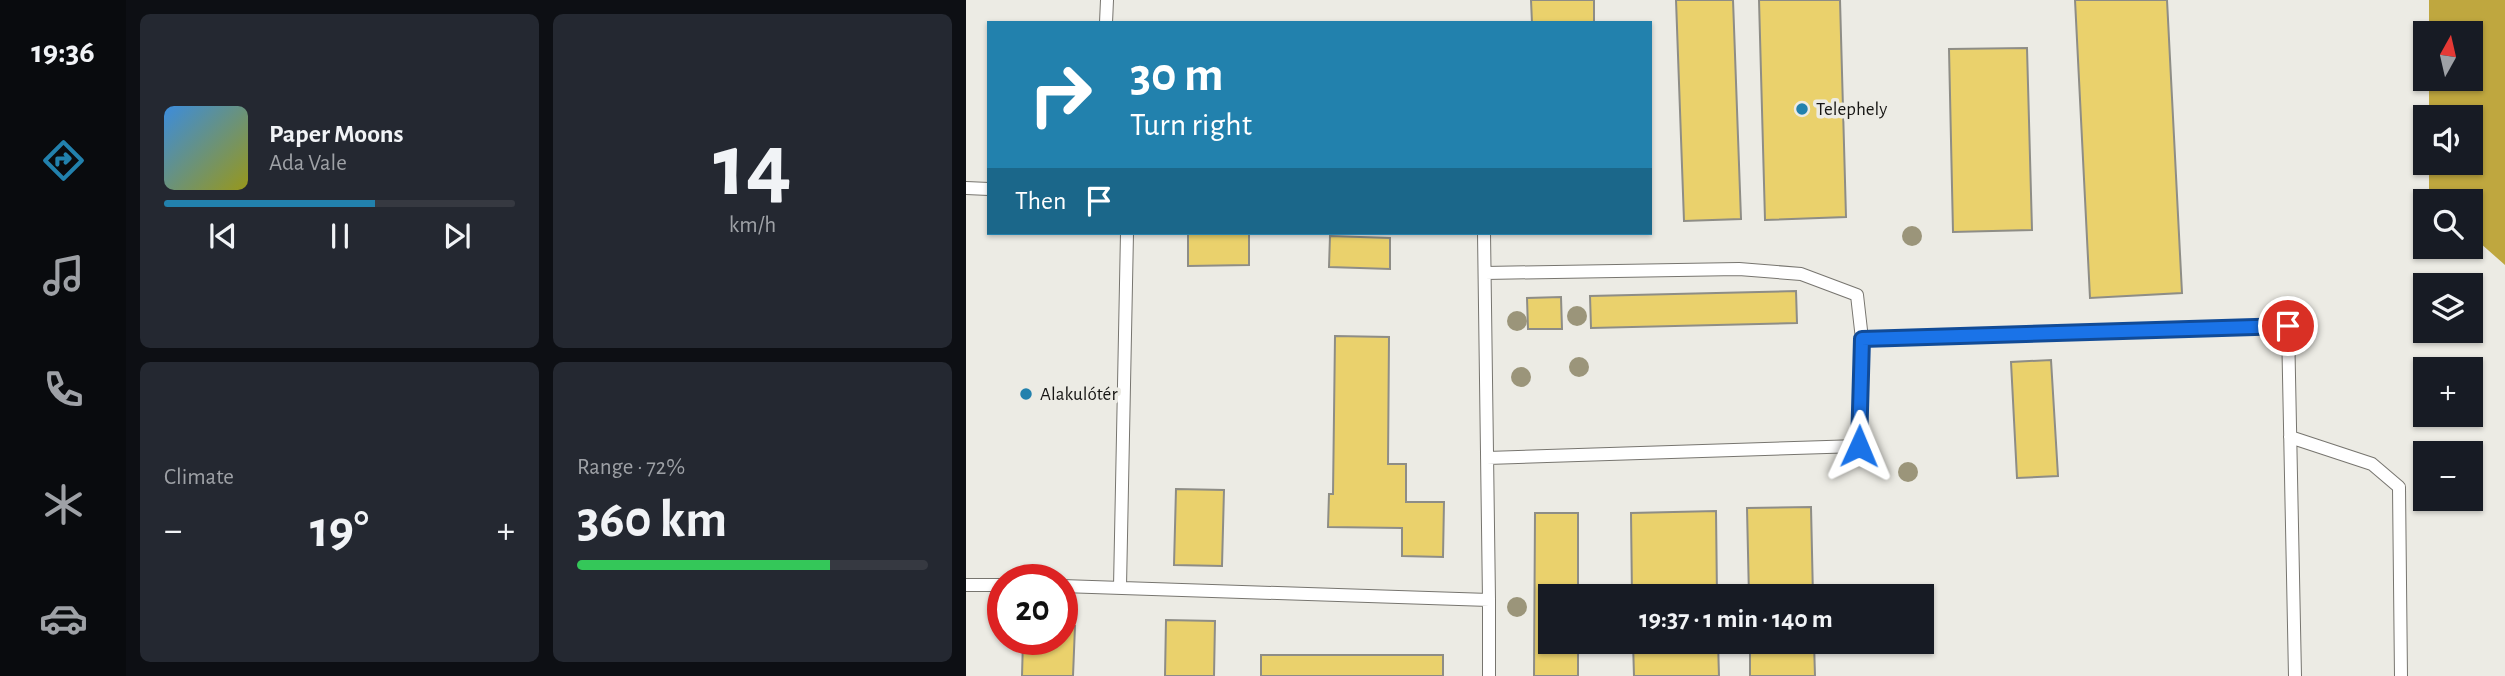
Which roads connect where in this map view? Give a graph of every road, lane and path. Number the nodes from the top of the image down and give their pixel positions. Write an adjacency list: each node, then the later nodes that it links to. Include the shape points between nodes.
1 (1107, 0): 2 (lane)
2 (1106, 21)
3 (966, 188): 4 (lane)
4 (987, 189)
5 (1127, 235): 14 (lane)
6 (1484, 235): 7 (lane)
7 (1485, 273): 8 (lane, via 1739,269 1801,274 1857,295); 10 (lane)
8 (1862, 339): 9 (lane, via 2288,326); 10 (lane, via 1859,446)
9 (2290, 437): 17 (lane); 18 (lane, via 2372,464 2399,487)
10 (1487, 458): 15 (lane)
11 (966, 585): 12 (lane)
12 (987, 585)
13 (1078, 586): 14 (lane)
14 (1120, 587): 15 (lane)
15 (1489, 600): 16 (lane)
16 (1489, 676)
17 (2295, 676)
18 (2401, 676)

